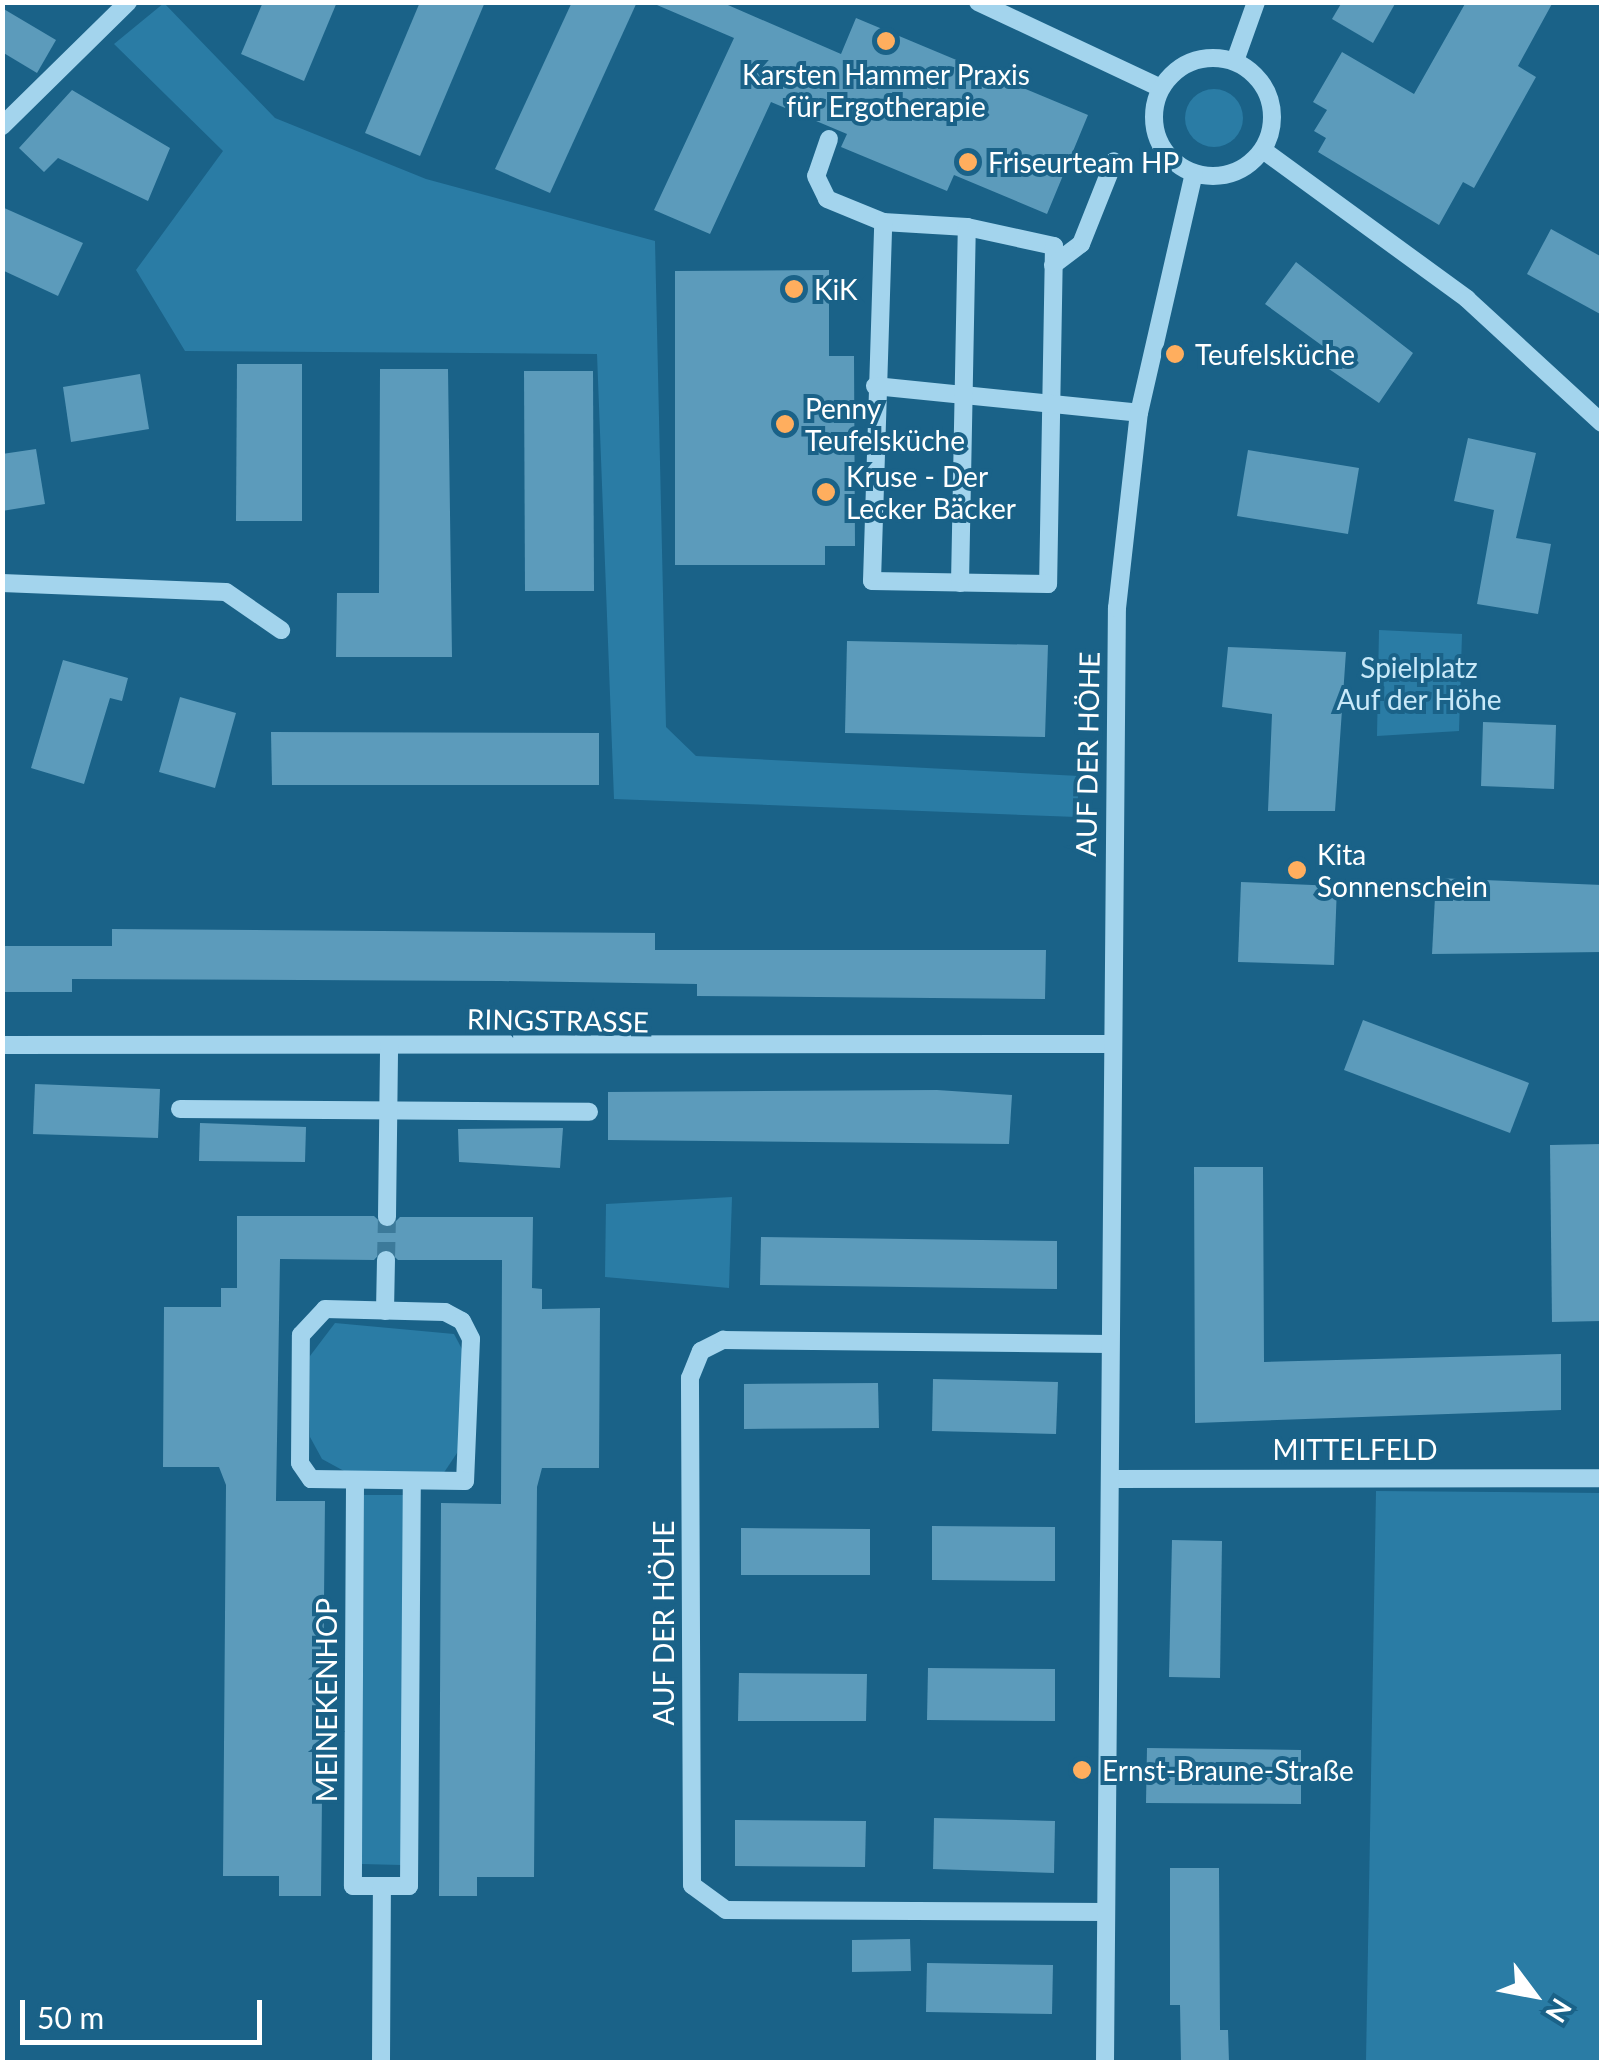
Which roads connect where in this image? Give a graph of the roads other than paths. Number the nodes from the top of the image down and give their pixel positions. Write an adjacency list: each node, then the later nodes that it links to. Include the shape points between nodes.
1 (128, 2): 6 (street)
2 (978, 2): 5 (street)
3 (1256, 2): 4 (street)
4 (1235, 61): 5 (street, via 1193,61); 8 (street, via 1270,99)
5 (1161, 88): 10 (street, via 1158,139)
6 (2, 126)
7 (828, 140): 11 (street, via 816,176 827,199)
8 (1263, 150): 10 (street, via 1233,173); 18 (street, via 1467,299)
9 (1114, 161): 13 (street, via 1081,244)
10 (1194, 173): 17 (street, AUF DER HÖHE)
11 (883, 222): 12 (street); 14 (street)
12 (967, 227): 13 (street, via 1046,240); 15 (street)
13 (1054, 265): 16 (street)
14 (875, 386): 15 (street); 20 (street, via 872,582)
15 (966, 395): 16 (street); 20 (street)
16 (1051, 400): 17 (street); 20 (street, via 1048,584)
17 (1140, 413): 22 (street, AUF DER HÖHE, via 1114,691)
18 (1602, 423)
19 (2, 583): 21 (street, via 226,592)
20 (960, 583)
21 (281, 630)
22 (1112, 1044): 24 (street, RINGSTRASSE); 31 (street, AUF DER HÖHE)
23 (2, 1045): 24 (street, RINGSTRASSE)
24 (389, 1045): 26 (street)
25 (180, 1109): 26 (street)
26 (388, 1111): 27 (street); 28 (street)
27 (589, 1112)
28 (387, 1217)
29 (386, 1260): 30 (street)
30 (386, 1311): 34 (street, via 325,1308 300,1335 300,1463 311,1479); 35 (street, via 445,1312 471,1339 472,1468 456,1486)
31 (1110, 1344): 33 (street, AUF DER HÖHE); 37 (street, AUF DER HÖHE, via 724,1340 701,1351 690,1378 692,1885 726,1910)
32 (1602, 1478): 33 (street, MITTELFELD)
33 (1110, 1479): 37 (street, AUF DER HÖHE)
34 (356, 1485): 35 (street); 36 (street, MEINEKENHOP, via 352,1886)
35 (412, 1486): 36 (street, via 409,1886)
36 (382, 1886): 38 (street)
37 (1106, 1912): 39 (street, AUF DER HÖHE)
38 (381, 2062)
39 (1105, 2062)

